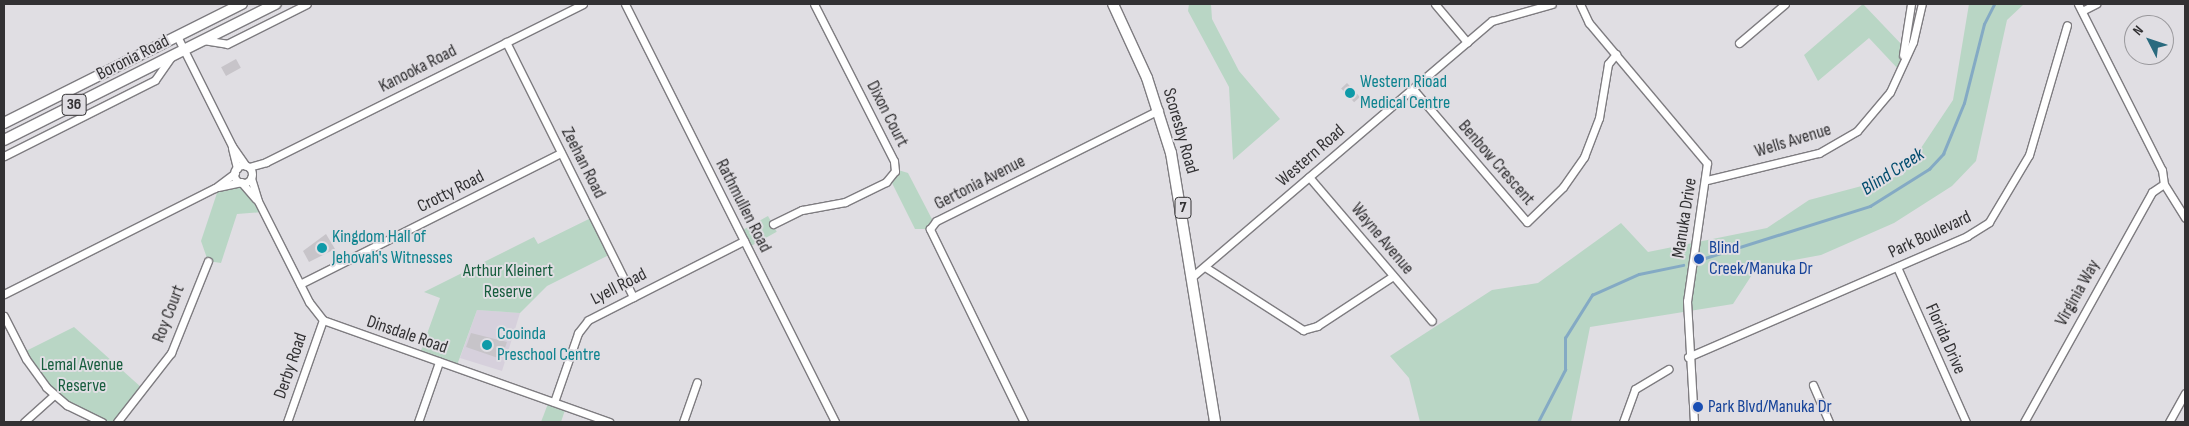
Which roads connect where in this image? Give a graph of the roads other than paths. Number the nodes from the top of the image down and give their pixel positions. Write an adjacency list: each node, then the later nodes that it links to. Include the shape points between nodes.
1 (242, 4): 17 (main road, Boronia Road / 36)
2 (276, 4): 18 (main road, Boronia Road / 36)
3 (307, 4): 18 (street, via 227,44)
4 (583, 4): 19 (street, Kanooka Road)
5 (625, 4): 43 (street, Rathmullen Road)
6 (814, 4): 42 (street, Dixon Court, via 894,161 895,171 886,182 845,202 802,210)
7 (1113, 4): 27 (main road, Scoresby Road / 7)
8 (1435, 4): 20 (street)
9 (1552, 4): 20 (street, Western Road, via 1500,17)
10 (1580, 4): 23 (street, Manuka Drive, via 1584,17)
11 (1785, 4): 21 (street)
12 (1911, 4): 25 (street, Wells Avenue)
13 (1922, 4): 25 (street, Wells Avenue, via 1913,42)
14 (2096, 4): 15 (street)
15 (2080, 7): 38 (street, via 2162,170)
16 (2067, 26): 46 (street, Park Boulevard, via 2029,155 1998,212 1978,230)
17 (177, 36): 22 (street); 28 (main road, Boronia Road / 36)
18 (203, 40): 22 (main road, Boronia Road / 36)
19 (506, 42): 31 (street, Zeehan Road); 34 (street, Kanooka Road)
20 (1467, 42): 26 (street, Western Road)
21 (1739, 43)
22 (184, 50): 24 (main road, Boronia Road / 36); 30 (street)
23 (1616, 54): 26 (street, Benbow Crescent, via 1608,64 1597,125 1584,157 1563,187 1527,222); 36 (street, Manuka Drive, via 1703,157)
24 (172, 57): 29 (main road, Boronia Road / 36); 32 (street, via 156,80)
25 (1903, 58): 36 (street, Wells Avenue, via 1880,109 1844,141 1818,153)
26 (1413, 89): 35 (street, Western Road)
27 (1158, 110): 47 (main road, Scoresby Road / 7, via 1177,177); 71 (street, Gertonia Avenue, via 936,221 930,229)
28 (4, 123)
29 (4, 140)
30 (232, 146): 33 (street); 34 (street)
31 (561, 153): 49 (street, Crotty Road); 51 (street, Zeehan Road)
32 (4, 156)
33 (236, 171): 34 (street); 37 (street); 39 (street)
34 (249, 171): 37 (street); 40 (street)
35 (1309, 177): 45 (street, Western Road); 48 (street, Wayne Avenue)
36 (1707, 180): 55 (street, Manuka Drive, via 1688,301)
37 (241, 182): 39 (street); 40 (street)
38 (2164, 184): 41 (street); 77 (street, Virginia Way, via 2149,197)
39 (215, 188): 50 (street)
40 (258, 201): 49 (street)
41 (2185, 218)
42 (773, 224)
43 (744, 241): 51 (street, Lyell Road); 70 (street, Rathmullen Road)
44 (208, 261): 65 (street, Roy Court, via 171,353)
45 (1205, 267): 47 (street, Western Road); 48 (street, via 1303,330 1313,328)
46 (1897, 267): 55 (street, Park Boulevard); 76 (street, Florida Drive)
47 (1193, 276): 72 (main road, Scoresby Road / 7)
48 (1393, 276): 54 (street, Wayne Avenue)
49 (300, 284): 53 (street)
50 (4, 294)
51 (633, 297): 62 (street, Lyell Road, via 584,324)
52 (4, 316): 61 (street, via 30,366)
53 (323, 320): 56 (street, Dinsdale Road); 66 (street, Derby Road)
54 (1432, 321)
55 (1688, 357): 74 (street, Manuka Drive)
56 (439, 362): 62 (street, Dinsdale Road); 67 (street)
57 (1668, 369): 73 (street, via 1635,388)
58 (697, 382): 69 (street)
59 (1813, 385): 75 (street)
60 (2185, 393): 78 (street)
61 (54, 395): 63 (street); 64 (street)
62 (554, 402): 68 (street, Dinsdale Road)
63 (24, 422)
64 (102, 422)
65 (117, 422)
66 (287, 422)
67 (418, 422)
68 (609, 422)
69 (683, 422)
70 (835, 422)
71 (1024, 422)
72 (1216, 422)
73 (1623, 422)
74 (1694, 422)
75 (1829, 422)
76 (1966, 422)
77 (2024, 422)
78 (2169, 422)

